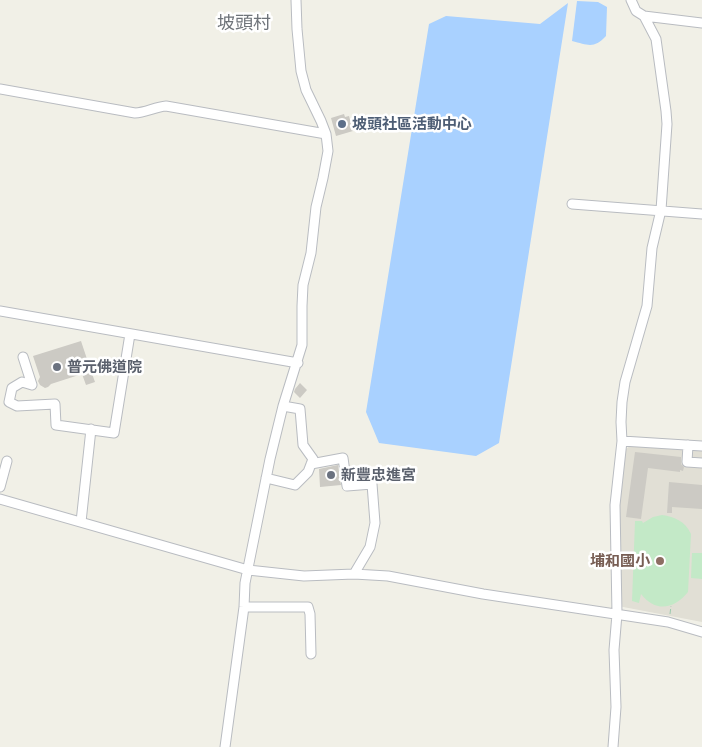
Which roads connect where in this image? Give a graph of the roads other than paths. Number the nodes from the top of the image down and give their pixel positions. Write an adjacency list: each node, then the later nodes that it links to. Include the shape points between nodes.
1 (296, 0): 6 (street, via 301,71)
2 (631, 0): 3 (street, via 636,11)
3 (644, 16): 4 (street); 8 (street, via 656,39 666,111)
4 (702, 23)
5 (0, 89): 6 (street, via 134,113 166,106)
6 (326, 134): 13 (street, via 328,150 304,285 302,344)
7 (572, 204): 8 (street)
8 (661, 210): 9 (street); 16 (street, via 652,248 647,306 622,402)
9 (702, 214)
10 (0, 311): 11 (street)
11 (130, 334): 13 (street); 15 (street, via 114,433)
12 (23, 357): 15 (street, via 32,384 22,382 12,388 9,402 17,406 55,404 56,425)
13 (298, 363): 14 (street)
14 (284, 406): 21 (street, via 300,409 303,445 313,459); 22 (street)
15 (91, 429): 25 (street)
16 (622, 441): 17 (street); 29 (street, via 615,505)
17 (688, 445): 18 (street); 20 (street, via 687,462)
18 (702, 446)
19 (8, 461): 23 (street)
20 (702, 463)
21 (311, 464): 22 (street, via 295,485); 27 (street, via 343,458 346,486 372,484 375,523 370,547)
22 (266, 478): 26 (street)
23 (0, 487)
24 (0, 499): 25 (street)
25 (81, 522): 26 (street)
26 (248, 570): 27 (street, via 304,576); 28 (street)
27 (354, 574): 29 (street, via 388,576)
28 (244, 607): 31 (street, via 308,607); 32 (street)
29 (616, 614): 30 (street, via 668,622); 33 (street)
30 (702, 632)
31 (311, 654)
32 (225, 747)
33 (613, 747)

